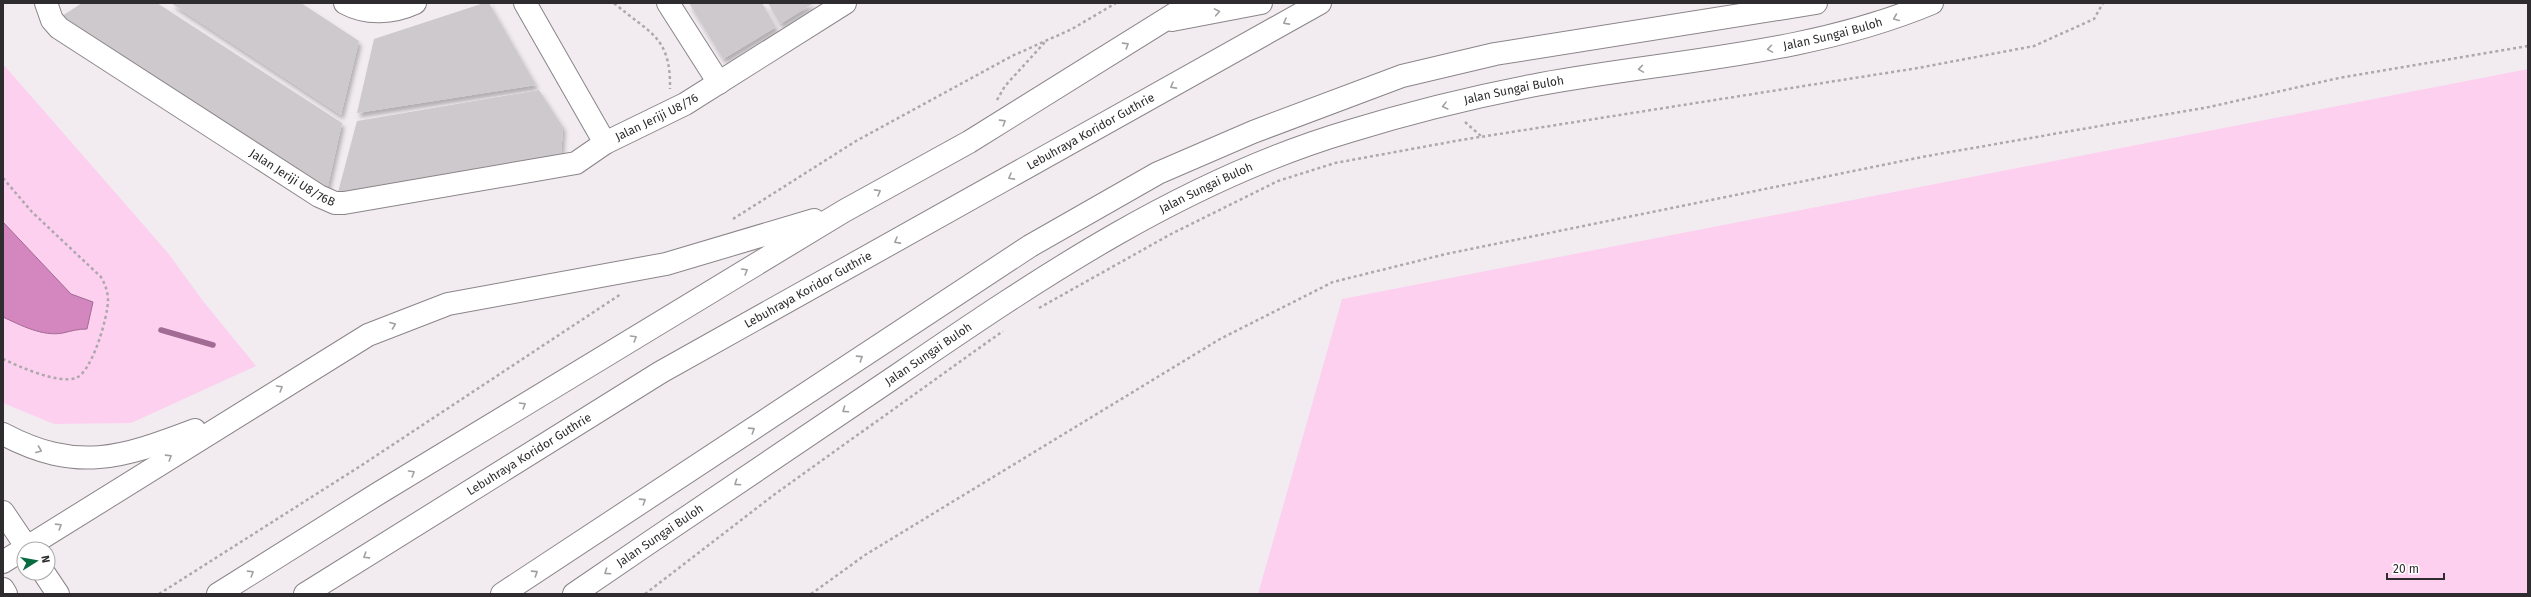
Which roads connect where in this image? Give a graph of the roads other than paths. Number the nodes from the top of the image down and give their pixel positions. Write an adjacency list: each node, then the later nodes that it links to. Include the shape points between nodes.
1 (46, 3): 14 (main road, Jalan Jeriji U8/76B, via 52,20 59,28 319,196 335,203 355,203 562,167 582,161)
2 (346, 3): 3 (main road, via 362,10 383,11 404,8)
3 (415, 3)
4 (525, 3): 14 (main road, Jalan Jeriji U8/76)
5 (668, 3): 13 (main road)
6 (845, 3): 13 (main road, Jalan Jeriji U8/76)
7 (1192, 3): 12 (main road)
8 (1261, 3): 12 (main road, one-way to 8)
9 (1320, 3): 28 (main road, Lebuhraya Koridor Guthrie, one-way to 28, via 662,372)
10 (1816, 3): 29 (main road, one-way to 10, via 1030,246 1158,173 1253,132 1402,76 1495,54)
11 (1932, 3): 30 (main road, Jalan Sungai Buloh, one-way to 30, via 1887,22 1796,45 1540,84 1350,130 1268,158 1172,201 1043,276)
12 (1165, 21): 15 (main road, one-way to 12, via 969,142)
13 (719, 83): 14 (main road, Jalan Jeriji U8/76, via 670,113)
14 (605, 144)
15 (844, 211): 16 (main road, one-way to 15, via 368,335 448,304 666,264); 27 (main road, one-way to 15, via 379,493)
16 (241, 412): 17 (main road, one-way to 16, via 45,452 75,459 107,457 155,445); 20 (main road, one-way to 16)
17 (3, 434)
18 (3, 512): 19 (main road)
19 (22, 541)
20 (38, 541)
21 (16, 554): 22 (main road)
22 (3, 562)
23 (49, 581): 26 (main road)
24 (3, 589): 25 (main road)
25 (6, 594)
26 (58, 594)
27 (218, 594)
28 (306, 594)
29 (502, 594)
30 (574, 594)

